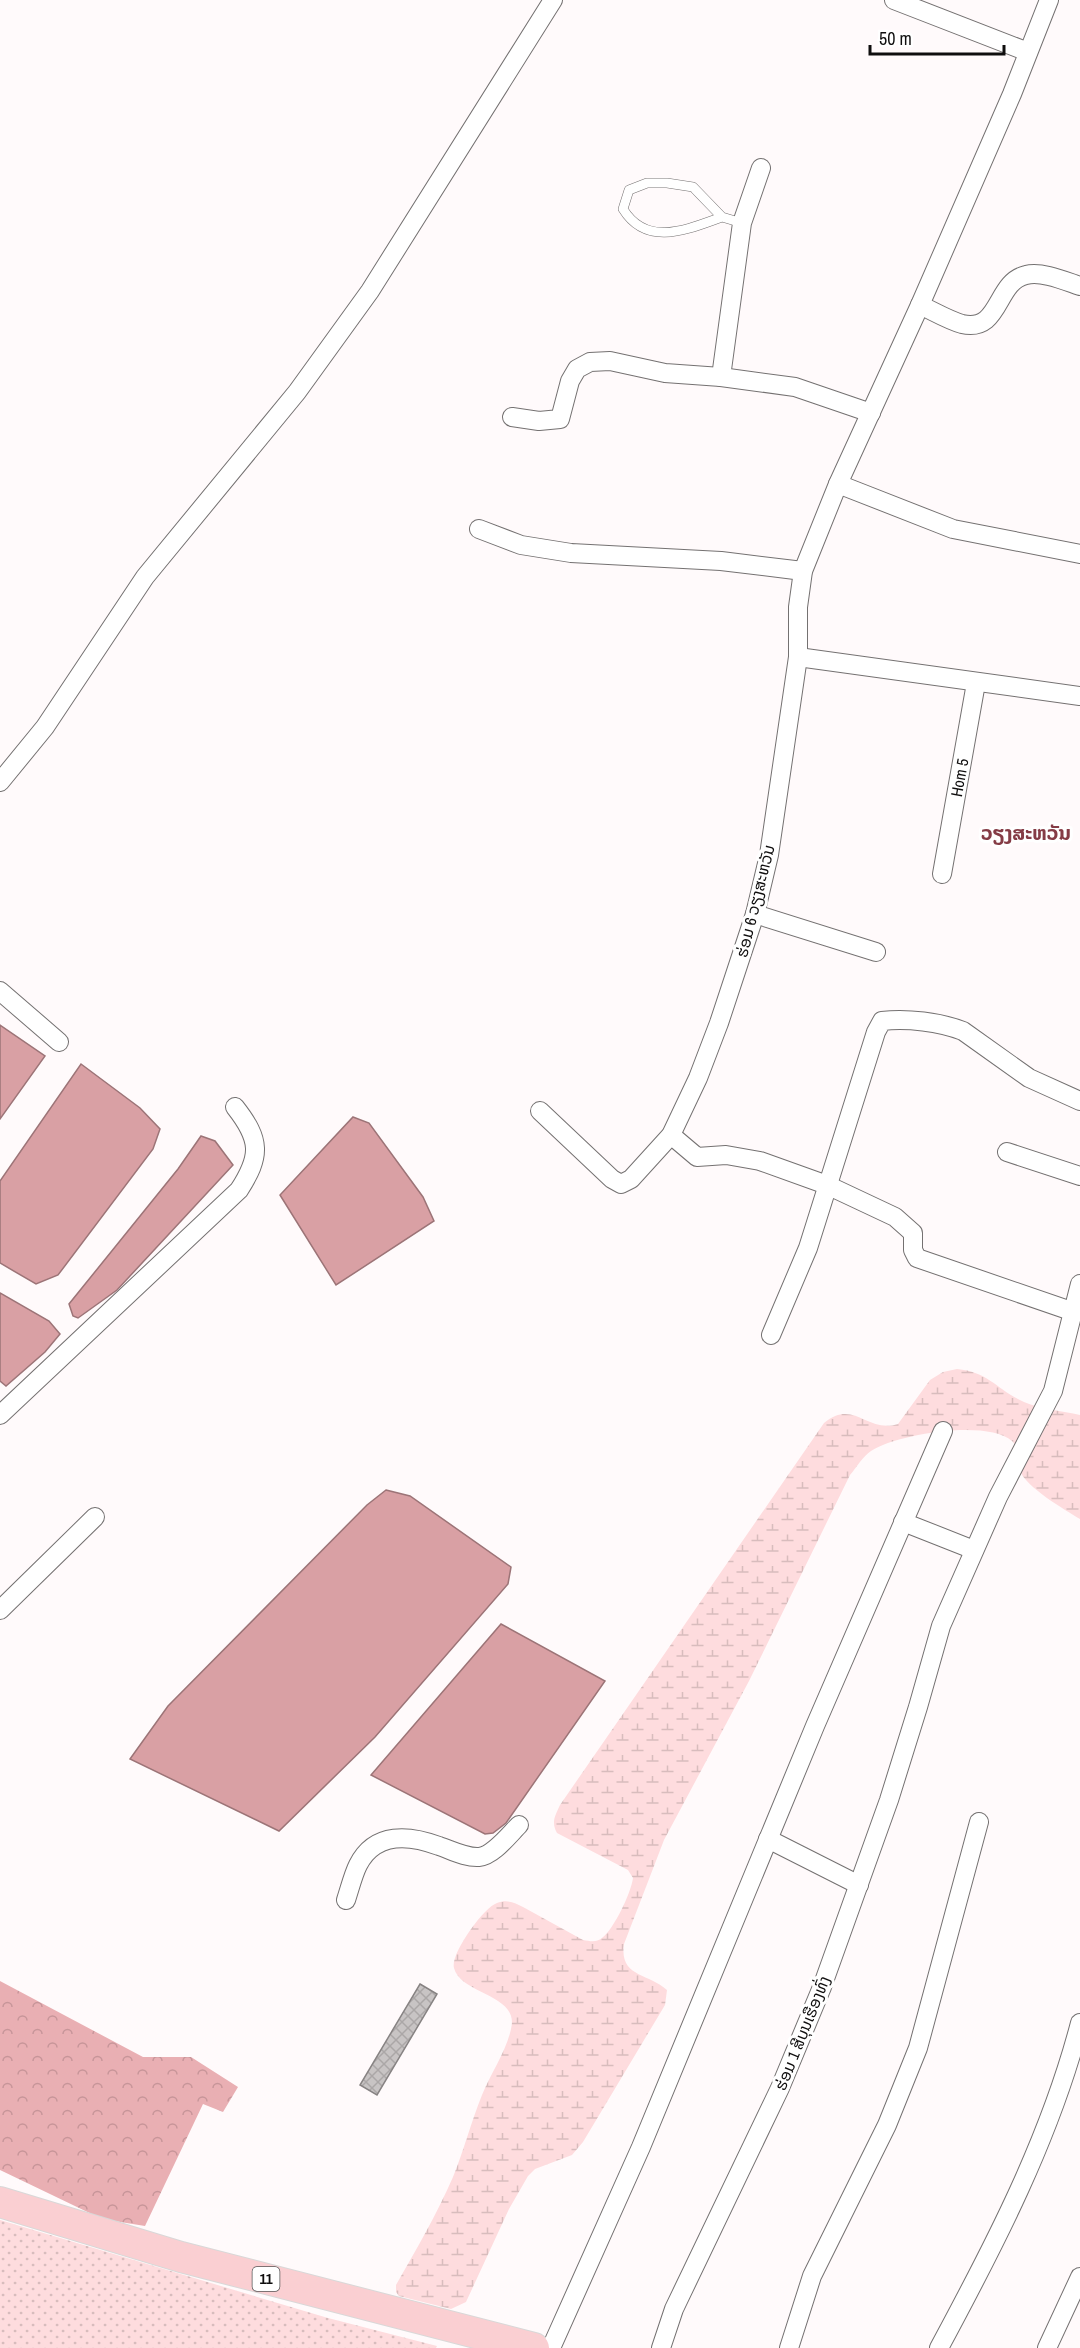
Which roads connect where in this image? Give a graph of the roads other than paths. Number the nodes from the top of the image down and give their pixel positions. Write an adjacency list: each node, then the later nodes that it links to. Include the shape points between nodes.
1 (553, 0): 20 (street, via 370,291 297,392 145,577 45,727)
2 (894, 0): 4 (street)
3 (1049, 0): 4 (street, ຮ່ອມ 6 ວຽງສະຫວັນ)
4 (1028, 52): 9 (street, ຮ່ອມ 6 ວຽງສະຫວັນ)
5 (761, 168): 7 (street)
6 (722, 217): 6 (lane, via 693,187 667,183 646,183 629,190 623,209 629,219 655,233 681,232); 7 (lane)
7 (742, 223): 10 (street)
8 (1080, 286): 9 (street, via 1027,274 1012,282 990,319 974,325 962,324)
9 (920, 305): 11 (street, ຮ່ອມ 6 ວຽງສະຫວັນ)
10 (721, 377): 11 (street, via 795,387); 12 (street, via 665,373 610,361 590,362 578,369 570,381 560,419)
11 (870, 413): 13 (street, ຮ່ອມ 6 ວຽງສະຫວັນ)
12 (512, 417)
13 (838, 484): 15 (street, via 953,529); 16 (street, ຮ່ອມ 6 ວຽງສະຫວັນ)
14 (479, 529): 16 (street, via 521,545 571,553 722,561)
15 (1080, 554)
16 (803, 571): 17 (street, ຮ່ອມ 6 ວຽງສະຫວັນ)
17 (798, 657): 18 (street); 22 (street, ຮ່ອມ 6 ວຽງສະຫວັນ, via 768,855)
18 (976, 683): 19 (street); 21 (street, Hom 5)
19 (1080, 696)
20 (0, 782)
21 (942, 874)
22 (755, 914): 23 (street); 29 (street, ຮ່ອມ 6 ວຽງສະຫວັນ, via 719,1023)
23 (876, 952)
24 (0, 991): 25 (street)
25 (59, 1042)
26 (1080, 1101): 32 (street, via 1029,1078 963,1031 882,1021)
27 (235, 1107): 36 (street, via 247,1122 256,1148 253,1168 239,1190)
28 (540, 1111): 29 (street, ຮ່ອມ 6 ວຽງສະຫວັນ, via 621,1184 631,1179)
29 (671, 1135): 32 (street, via 697,1157 726,1155 760,1161)
30 (1007, 1152): 31 (street)
31 (1080, 1176)
32 (827, 1185): 34 (street, via 895,1217 913,1233 912,1250 917,1258); 35 (street, via 808,1248)
33 (1080, 1284): 34 (street, ຮ່ອມ 1 ສີບຸນເຮືອງທົ່ງ)
34 (1074, 1312): 40 (street, ຮ່ອມ 1 ສີບຸນເຮືອງທົ່ງ, via 1053,1390)
35 (771, 1335)
36 (0, 1415)
37 (943, 1431): 39 (street)
38 (95, 1517): 41 (street)
39 (903, 1522): 40 (street); 44 (street)
40 (974, 1550): 45 (street, ຮ່ອມ 1 ສີບຸນເຮືອງທົ່ງ, via 941,1626)
41 (0, 1610)
42 (979, 1822): 53 (street, via 918,2048 887,2126 812,2276)
43 (519, 1826): 46 (street, via 481,1857 411,1837 389,1838 359,1863)
44 (768, 1839): 45 (street); 51 (street, via 641,2147)
45 (859, 1885): 52 (street, ຮ່ອມ 1 ສີບຸນເຮືອງທົ່ງ, via 780,2088 674,2309)
46 (346, 1900)
47 (1080, 2023): 54 (street, via 1044,2135 984,2265)
48 (0, 2202): 50 (highway, 11, via 181,2256)
49 (1080, 2277): 55 (street)
50 (534, 2348)
51 (551, 2348)
52 (661, 2348)
53 (789, 2348)
54 (939, 2348)
55 (1047, 2348)

